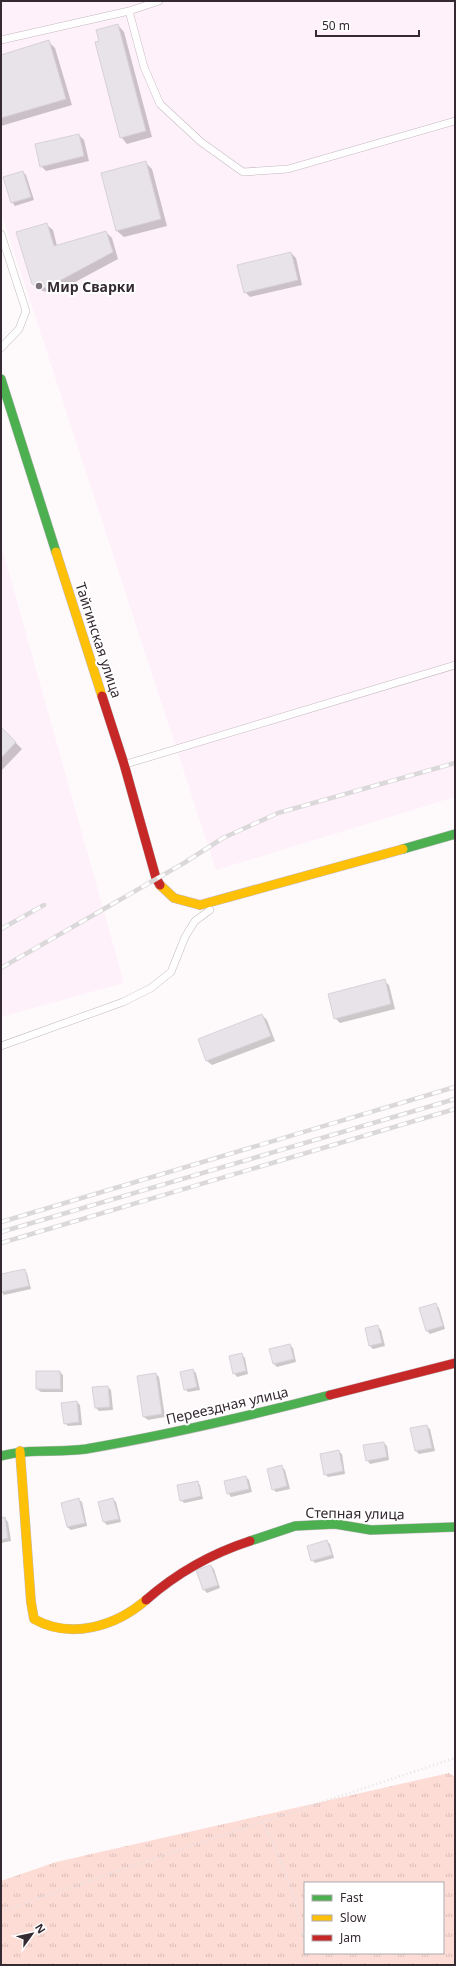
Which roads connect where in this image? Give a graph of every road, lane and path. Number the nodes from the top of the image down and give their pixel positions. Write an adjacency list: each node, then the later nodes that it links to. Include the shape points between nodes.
1 (159, 1): 2 (lane)
2 (129, 11): 3 (lane); 4 (lane, via 144,68 160,104 201,142 243,172 288,169)
3 (1, 40)
4 (455, 121)
5 (1, 234): 6 (lane, via 26,311 19,329)
6 (1, 348)
7 (1, 379): 9 (main road, Тайгинская улица)
8 (455, 666): 9 (lane)
9 (124, 764): 11 (main road, Тайгинская улица, via 156,878 165,892 180,902 200,906)
10 (455, 834): 11 (main road)
11 (218, 902): 12 (lane, via 195,921 185,937 171,972 151,988 123,1002)
12 (1, 1046)
13 (455, 1363): 14 (main road, Переездная улица, via 156,1436 83,1449)
14 (20, 1451): 15 (main road, Переездная улица); 16 (main road, Степная улица, via 30,1602 34,1619 46,1626 87,1629 109,1623 131,1613 169,1580 221,1550 295,1526 335,1524 371,1530)
15 (1, 1456)
16 (455, 1527)
17 (455, 1758): 18 (path)
18 (263, 1822): 19 (path); 20 (path, via 295,1899)
19 (1, 1912)
20 (304, 1943)
21 (306, 1954): 22 (path)
22 (304, 1965)

